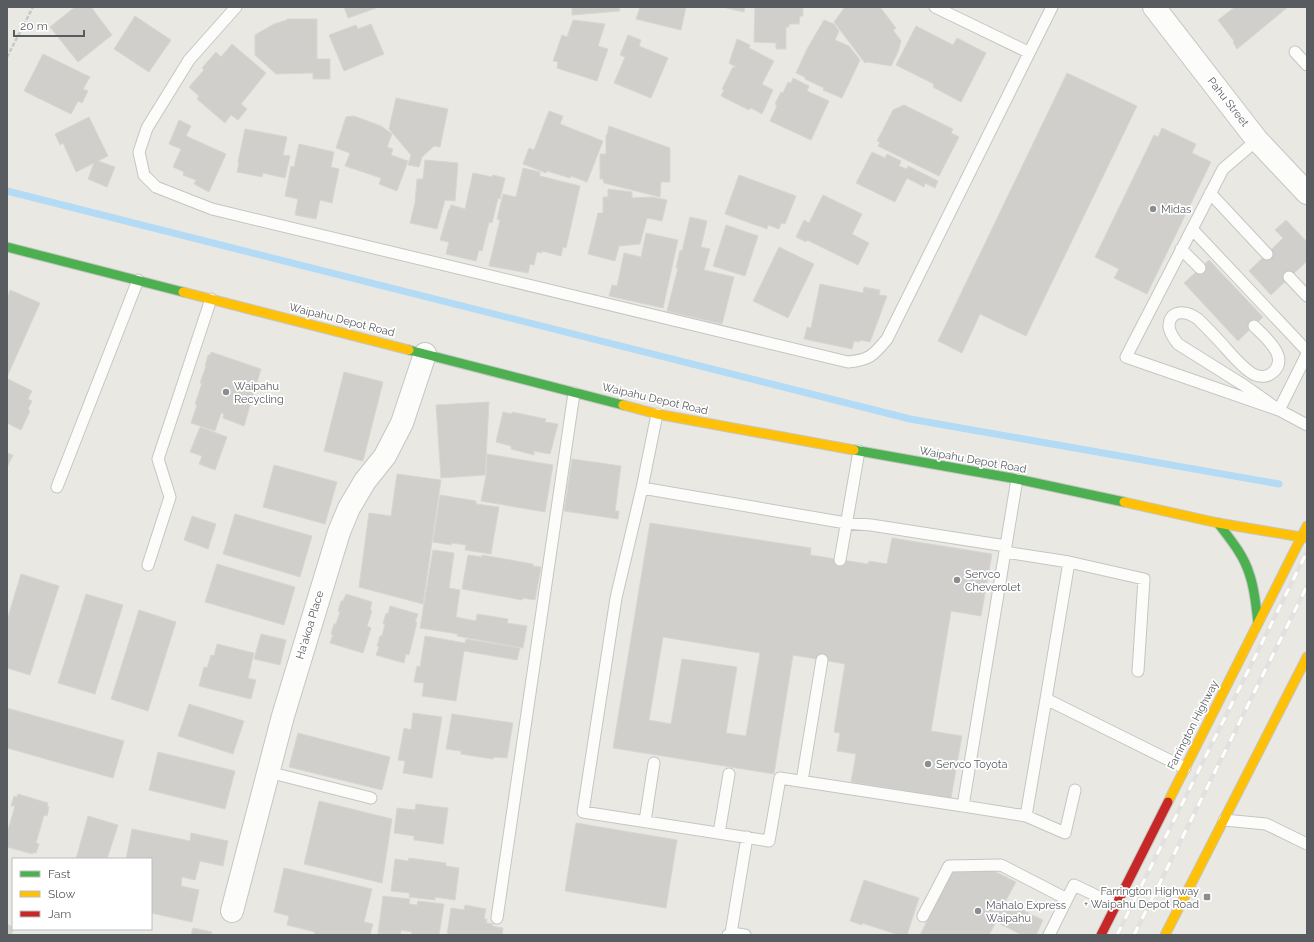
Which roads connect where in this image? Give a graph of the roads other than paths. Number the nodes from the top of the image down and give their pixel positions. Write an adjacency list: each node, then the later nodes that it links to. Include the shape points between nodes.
1 (236, 7): 5 (lane, via 189,60 147,128 139,152 144,174 156,187 212,209 848,362 862,360 876,353 887,339)
2 (935, 7): 5 (lane)
3 (1052, 7): 5 (lane)
4 (1154, 7): 8 (street, Pahu Street)
5 (1028, 52)
6 (1295, 52): 7 (lane)
7 (1307, 65)
8 (1257, 140): 9 (street, Pahu Street); 10 (lane, via 1223,169)
9 (1306, 191)
10 (1210, 193): 11 (lane); 14 (lane)
11 (1192, 229): 13 (lane); 21 (lane)
12 (7, 247): 17 (street, Waipahu Depot Road)
13 (1181, 249): 15 (lane); 24 (lane, via 1126,357)
14 (1267, 254)
15 (1200, 268)
16 (1290, 277): 18 (lane)
17 (138, 280): 19 (street, Waipahu Depot Road); 29 (lane)
18 (1307, 296)
19 (211, 299): 22 (street, Waipahu Depot Road); 38 (lane, via 158,460 170,497)
20 (1254, 326): 24 (lane, via 1274,347 1279,357 1278,367 1271,374 1253,374 1191,314 1176,314 1171,319 1169,327 1178,344)
21 (1307, 353): 24 (lane)
22 (425, 354): 23 (street, Waipahu Depot Road); 46 (street, Ha'akoa Place, via 402,423 385,456 365,481 349,508 339,532)
23 (574, 393): 25 (street, Waipahu Depot Road); 62 (lane)
24 (1279, 410): 26 (lane)
25 (657, 414): 27 (street, Waipahu Depot Road); 30 (lane)
26 (1307, 425)
27 (859, 451): 28 (street, Waipahu Depot Road); 31 (lane)
28 (1017, 479): 32 (street, Waipahu Depot Road); 35 (lane)
29 (57, 487)
30 (642, 488): 31 (lane); 54 (lane, via 616,598 583,812)
31 (846, 523): 35 (lane, via 871,525); 36 (lane)
32 (1218, 523): 34 (street, Waipahu Depot Road); 39 (street, via 1238,548 1245,563 1252,582)
33 (1307, 526): 34 (street, Farrington Highway)
34 (1304, 538): 39 (street, Farrington Highway)
35 (1005, 549): 37 (lane); 51 (lane)
36 (840, 560)
37 (1069, 562): 42 (lane, via 1144,579); 43 (lane)
38 (148, 565)
39 (1258, 623): 45 (street, Farrington Highway)
40 (1307, 657): 53 (street)
41 (822, 660): 48 (lane)
42 (1138, 671)
43 (1046, 699): 45 (lane); 52 (lane)
44 (654, 763): 54 (lane)
45 (1185, 768): 59 (street, Farrington Highway)
46 (268, 772): 50 (lane); 60 (street, Ha'akoa Place)
47 (729, 774): 55 (lane)
48 (802, 781): 51 (lane); 56 (lane, via 780,778 769,841)
49 (1075, 790): 52 (lane, via 1065,833)
50 (371, 798)
51 (963, 806): 52 (lane)
52 (1026, 816)
53 (1224, 820): 57 (lane, via 1266,824); 67 (street)
54 (645, 822): 55 (lane)
55 (719, 833): 56 (lane)
56 (746, 837): 63 (lane)
57 (1304, 843)
58 (1067, 899): 59 (lane, via 1074,885); 61 (lane, via 1000,865 949,866); 65 (lane)
59 (1116, 905): 66 (street, Farrington Highway)
60 (232, 911)
61 (923, 916)
62 (497, 918)
63 (730, 934): 64 (lane)
64 (745, 935)
65 (1049, 935)
66 (1101, 935)
67 (1165, 935)

